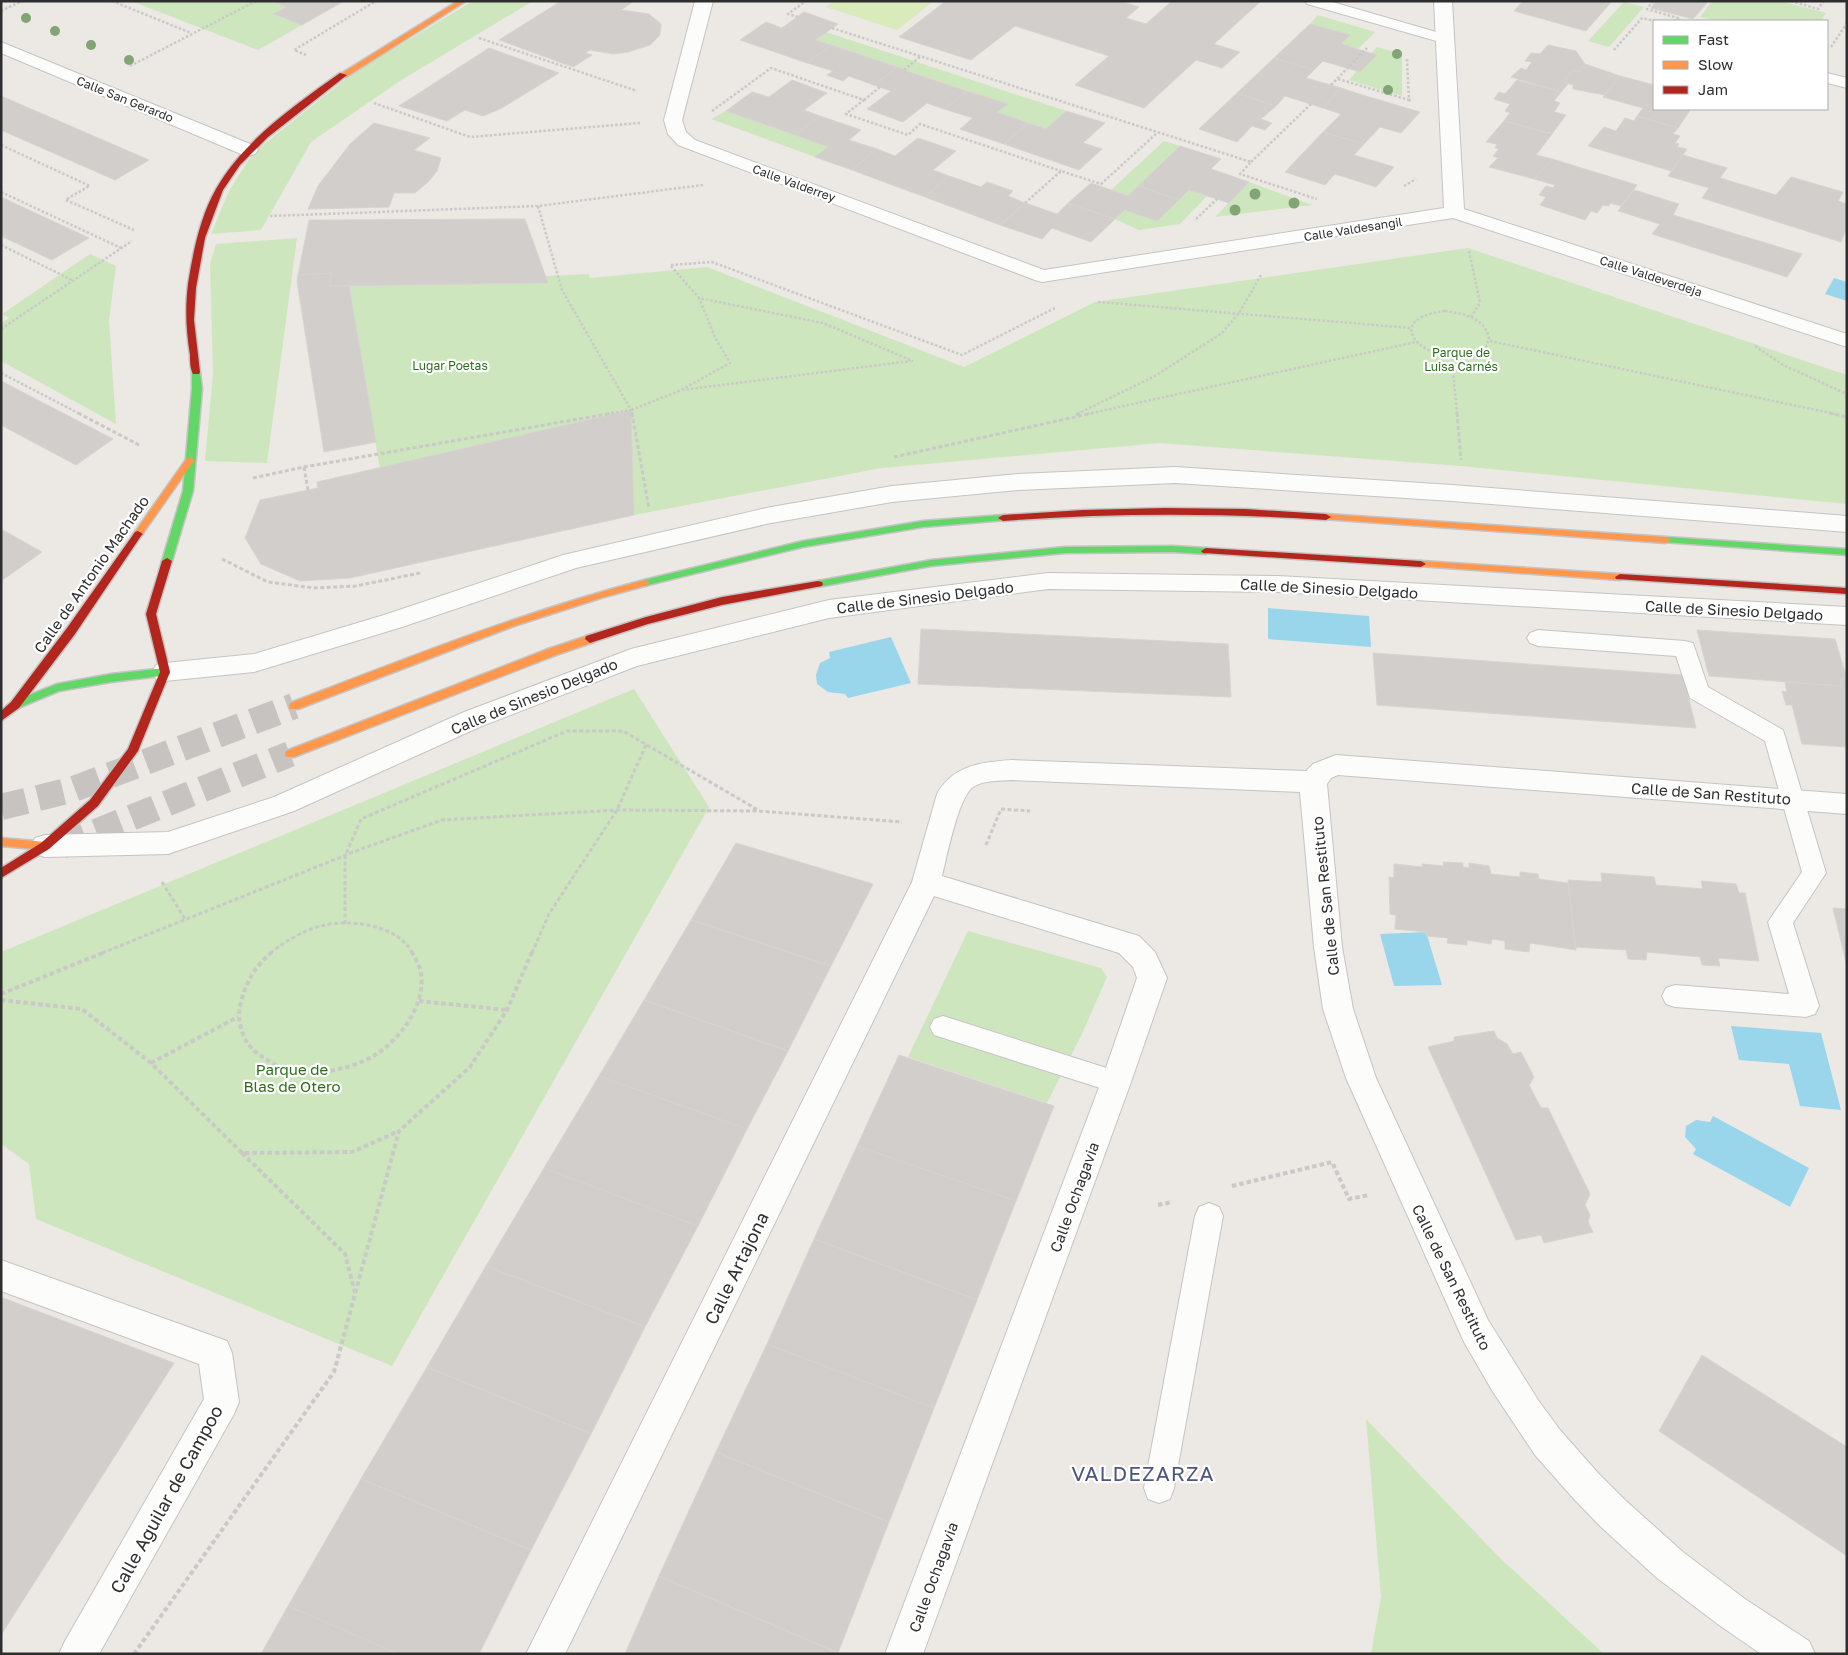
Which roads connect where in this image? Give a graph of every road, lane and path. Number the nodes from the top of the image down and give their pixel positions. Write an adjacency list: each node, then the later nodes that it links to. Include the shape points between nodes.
1 (22, 1): 13 (path)
2 (112, 1): 21 (path)
3 (256, 1): 21 (path)
4 (376, 1): 27 (path, via 294,50)
5 (463, 1): 46 (main road, via 350,70)
6 (704, 1): 43 (street)
7 (806, 1): 14 (path, via 788,14)
8 (1312, 1): 18 (lane)
9 (1443, 1): 23 (street)
10 (1653, 1): 15 (path, via 1647,9 1678,18)
11 (1791, 1): 12 (path, via 1818,9)
12 (1824, 1)
13 (1, 11)
14 (798, 17)
15 (1676, 20)
16 (1653, 21): 25 (path, via 1642,18)
17 (1847, 23): 26 (path)
18 (1390, 24): 20 (lane); 31 (path)
19 (832, 28): 28 (path)
20 (1405, 28): 23 (lane); 38 (path)
21 (192, 33): 29 (path)
22 (479, 38): 36 (path)
23 (1445, 39): 59 (street)
24 (1, 48): 46 (street, Calle San Gerardo)
25 (1614, 50)
26 (1828, 52)
27 (306, 55)
28 (921, 56): 30 (path); 44 (path)
29 (126, 69)
30 (904, 70)
31 (1338, 78): 34 (path); 38 (path)
32 (1828, 78): 33 (lane)
33 (1847, 83)
34 (1331, 85)
35 (880, 88): 37 (path)
36 (637, 92)
37 (864, 100): 42 (path, via 771,68); 48 (path, via 846,114 908,135 920,124)
38 (1409, 100): 41 (path)
39 (374, 102): 43 (path, via 470,137)
40 (1311, 104): 47 (path)
41 (1416, 104)
42 (709, 112)
43 (673, 120): 68 (street, Calle Valderrey, via 674,131 688,144)
44 (1157, 132): 47 (path); 48 (path, via 1101,184)
45 (1, 145): 62 (path, via 90,186 66,200)
46 (248, 150): 89 (main road, via 226,178 215,201 196,261 190,305 197,389)
47 (1251, 162): 49 (path)
48 (1061, 171): 57 (path)
49 (1240, 174): 51 (path); 56 (path)
50 (1423, 175): 53 (path)
51 (1236, 178)
52 (712, 184): 58 (path)
53 (1400, 189)
54 (1, 192): 65 (path)
55 (1217, 199): 61 (path)
56 (1321, 200)
57 (1025, 203)
58 (538, 206): 60 (path); 84 (path, via 562,290)
59 (1454, 212): 68 (street, Calle Valdesangil); 73 (street, Calle Valdeverdeja); 74 (path, via 1468,248 1480,303)
60 (270, 216)
61 (1196, 219)
62 (134, 230)
63 (132, 241): 65 (path)
64 (1, 245): 69 (path)
65 (122, 248): 69 (path)
66 (671, 265): 70 (path)
67 (1263, 271): 72 (path)
68 (1042, 276)
69 (75, 281): 76 (path)
70 (699, 298): 82 (path, via 730,363); 82 (path, via 823,323 913,361)
71 (1095, 302): 72 (path)
72 (1239, 313): 75 (path); 85 (path, via 1222,333 1155,376)
73 (1769, 316): 78 (street, Calle Valdeverdeja); 83 (path, via 1751,344 1782,365)
74 (1471, 317): 75 (path, via 1445,311 1432,312 1414,321); 77 (path, via 1482,324)
75 (1411, 328): 79 (path)
76 (1, 329)
77 (1490, 341): 79 (path, via 1485,350 1459,358 1442,356); 86 (path)
78 (1847, 341)
79 (1416, 342): 85 (path)
80 (1453, 371): 90 (path)
81 (1, 373): 87 (path)
82 (678, 391): 84 (path)
83 (1847, 394)
84 (631, 410): 91 (path); 94 (path)
85 (1071, 418): 88 (path)
86 (1847, 418)
87 (141, 446)
88 (889, 458)
89 (191, 459): 102 (main road, via 188,491 151,614); 103 (main road, Calle de Antonio Machado)
90 (1461, 466)
91 (304, 467): 92 (path); 93 (path)
92 (253, 478)
93 (308, 490)
94 (649, 512)
95 (1847, 524): 102 (street, via 1175,475 1018,482 892,494 772,515 572,561 254,663)
96 (1847, 552): 104 (main road, via 1256,512 1074,512 923,524 803,544 596,594)
97 (222, 559): 98 (path, via 268,582 314,588 356,586)
98 (422, 572)
99 (1847, 591): 107 (main road, Calle de Sinesio Delgado, via 1173,550 1066,550 931,563 722,601 646,620 552,652)
100 (1847, 616): 117 (street, Calle de Sinesio Delgado, via 1278,584 1038,582 829,609 631,658 473,719 284,804 168,843)
101 (1538, 638): 109 (lane, via 1685,649 1698,692 1775,736)
102 (165, 672): 103 (main road, Calle de Antonio Machado, via 57,688); 117 (main road, via 133,751 94,802)
103 (15, 705): 105 (main road, Calle de Antonio Machado)
104 (294, 706)
105 (1, 717)
106 (646, 745): 111 (path); 112 (path); 118 (path, via 623,731 567,730 361,819)
107 (290, 754)
108 (1312, 782): 109 (street, Calle de San Restituto, via 1322,771 1336,765); 114 (street, via 1012,770 985,772 964,780 951,794); 145 (street, Calle de San Restituto, via 1328,947 1338,1009 1361,1078 1476,1331 1527,1414 1599,1500 1680,1572)
109 (1793, 800): 110 (street, Calle de San Restituto); 125 (lane, via 1814,873 1780,922 1806,1006)
110 (1847, 804)
111 (617, 810): 112 (path); 118 (path, via 442,820); 128 (path, via 549,914)
112 (758, 811): 114 (path, via 900,821)
113 (1030, 811): 116 (path, via 1001,809)
114 (938, 840): 121 (street)
115 (1, 842): 117 (main road)
116 (986, 844)
117 (45, 846): 119 (main road)
118 (345, 856): 122 (path); 123 (path)
119 (1, 874)
120 (160, 877): 122 (path)
121 (926, 882): 132 (street, Calle Ochagavia, via 1129,944 1144,960 1152,978); 143 (street, Calle Artajona)
122 (186, 920): 124 (path)
123 (345, 924): 127 (path, via 358,923 388,930 410,948 421,973); 129 (path, via 323,925 290,938 262,960 244,987)
124 (1, 994)
125 (1674, 996)
126 (1, 1000): 131 (path, via 82,1009)
127 (419, 1001): 128 (path); 129 (path, via 404,1029 378,1052 342,1069 304,1073 271,1064 247,1044)
128 (507, 1010): 133 (path, via 470,1067)
129 (238, 1017): 131 (path)
130 (943, 1027): 132 (lane)
131 (151, 1063): 134 (path)
132 (1116, 1082): 144 (street, Calle Ochagavia)
133 (399, 1131): 134 (path, via 352,1152); 139 (path)
134 (242, 1153): 139 (path, via 345,1254)
135 (1282, 1173): 136 (path, via 1332,1162)
136 (1349, 1199)
137 (1209, 1216): 140 (lane)
138 (1, 1275): 141 (street, Calle Aguilar de Campoo, via 215,1353 222,1402)
139 (355, 1295): 142 (path, via 334,1372)
140 (1159, 1488)
141 (78, 1654)
142 (134, 1654)
143 (546, 1654)
144 (904, 1654)
145 (1796, 1654)

